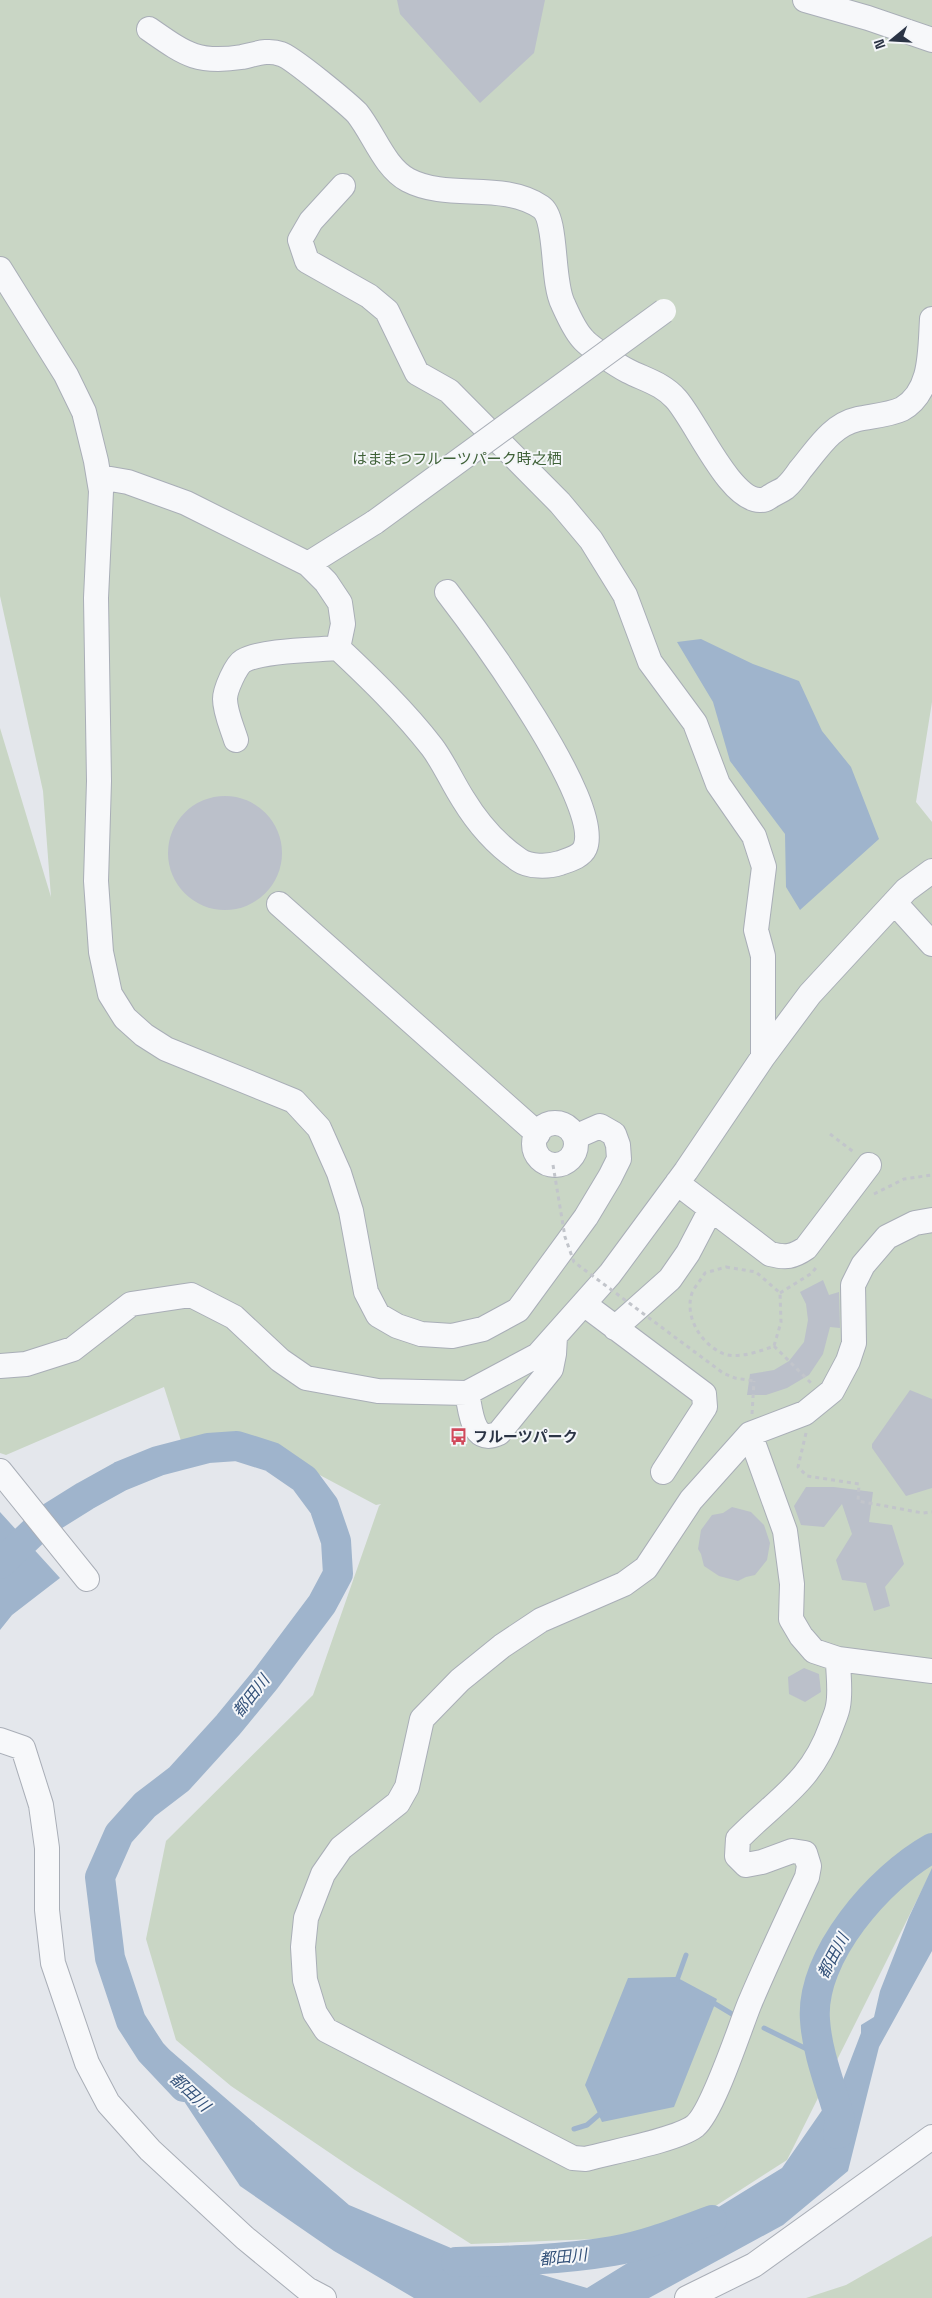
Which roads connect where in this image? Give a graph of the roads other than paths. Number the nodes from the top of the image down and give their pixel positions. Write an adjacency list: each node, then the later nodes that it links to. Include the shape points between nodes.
1 (805, 0): 3 (street)
2 (149, 29): 7 (street, via 180,50 204,60 262,52 283,54 356,113 389,163 406,179 423,186 514,196 546,210 551,222 554,267 561,300 582,339 626,370 662,386 678,400 723,471 738,491 751,500 764,500 787,487 838,426 900,410 918,399 926,387 931,364)
3 (932, 40)
4 (342, 186): 17 (street, via 311,221 300,240 307,261 368,296 387,311 417,373 449,391 466,407 560,503 591,540 625,595 650,662 696,723 718,784 754,836 764,867 756,930 763,956)
5 (0, 269): 8 (street, via 66,375 84,412)
6 (664, 311): 9 (street, bridge, via 375,522)
7 (932, 319)
8 (99, 477): 9 (street, via 128,482 186,503); 19 (street, via 96,881 101,952 110,994 125,1018 166,1049 294,1101 309,1116 319,1128 339,1173 351,1211 366,1292 378,1315 421,1334 452,1336 483,1329 518,1310 586,1217 619,1159 614,1134 600,1126)
9 (308, 564): 11 (street, via 340,603 343,624)
10 (447, 592): 11 (street, via 512,681 575,794 587,836 584,849 578,856 552,866 535,865 521,862 498,844 464,801 433,748 383,690)
11 (338, 648): 12 (street, via 293,651 242,661 225,697)
12 (236, 740)
13 (932, 871): 14 (street, via 906,890)
14 (895, 903): 16 (street); 17 (street, via 810,994)
15 (279, 904): 18 (street)
16 (932, 944)
17 (763, 1057): 21 (street)
18 (538, 1134): 19 (street, via 550,1123 562,1123 572,1130); 19 (street, via 535,1149 539,1158 553,1165 570,1159 576,1151)
19 (575, 1137)
20 (869, 1165): 22 (street, via 806,1248 794,1257 770,1254)
21 (677, 1183): 22 (street); 24 (street)
22 (710, 1209): 25 (street, via 688,1253 670,1279)
23 (932, 1220): 29 (street, via 915,1223 887,1237 863,1266 853,1285 854,1343 832,1391 805,1413)
24 (584, 1304): 25 (street); 26 (street)
25 (616, 1328): 31 (street, via 704,1394 706,1407)
26 (555, 1336): 28 (street, via 538,1355); 28 (street, via 551,1369 499,1433 490,1438 474,1427)
27 (0, 1366): 28 (street, via 26,1364 73,1349 131,1304 191,1295 234,1317 280,1360 306,1378 378,1391)
28 (467, 1393)
29 (750, 1434): 33 (street, via 785,1531 792,1584 791,1619 814,1651); 33 (street, via 692,1500 646,1568 624,1584 541,1620 502,1646 460,1680 422,1719 407,1787 398,1803 341,1848 323,1874 306,1918 302,1947 305,1980 315,2013 326,2030 573,2158 586,2159 669,2137 694,2126 704,2115 720,2080 809,1866 805,1854 792,1851 746,1865 737,1856 738,1839 794,1789 811,1769 825,1744 838,1706)
30 (0, 1471): 32 (street)
31 (663, 1472)
32 (87, 1579)
33 (838, 1659): 34 (street)
34 (932, 1671)
35 (0, 1740): 37 (street, via 23,1748 41,1805 47,1848 47,1910 53,1963 87,2063 108,2103 150,2150 245,2238 306,2289)
36 (932, 2137): 38 (street, via 754,2265)
37 (324, 2298)
38 (687, 2298)

